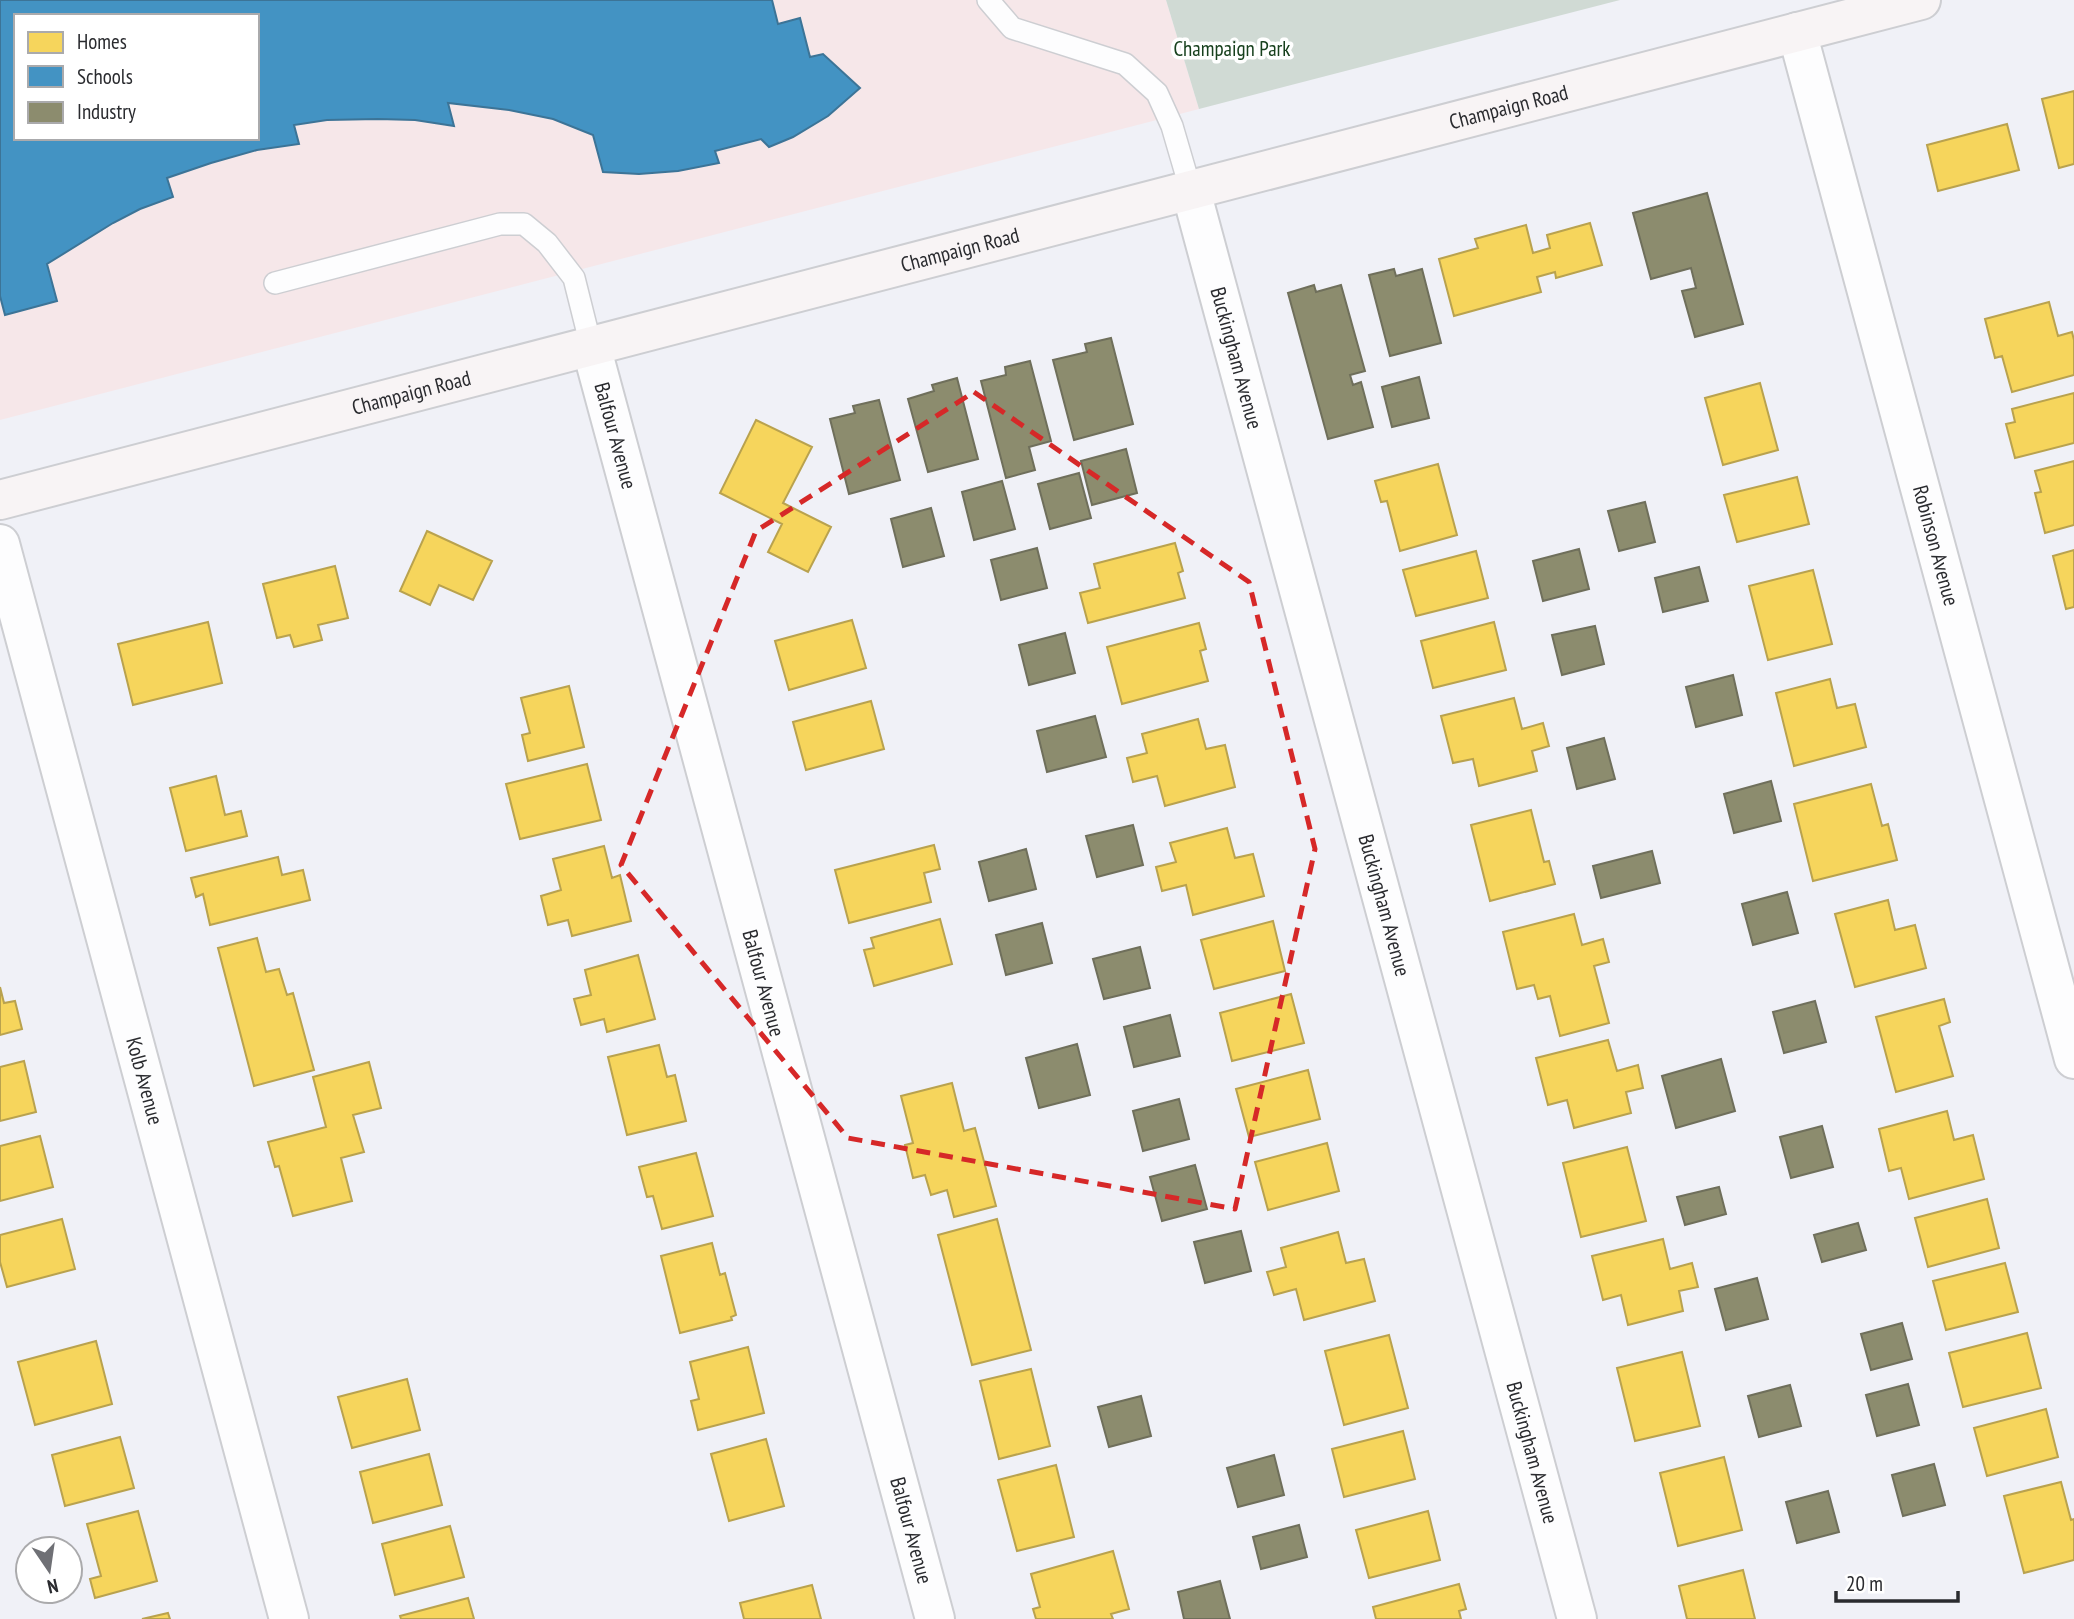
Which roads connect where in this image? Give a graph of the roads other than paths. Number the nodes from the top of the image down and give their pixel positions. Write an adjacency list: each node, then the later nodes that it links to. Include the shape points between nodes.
1 (988, 0): 4 (lane, via 1012,28 1125,64 1157,93)
2 (1922, 0): 3 (street, Champaign Road)
3 (1797, 32): 4 (street, Champaign Road); 9 (street, Robinson Avenue)
4 (1191, 191): 6 (street, Champaign Road); 12 (street, Buckingham Avenue)
5 (275, 282): 6 (lane, via 500,224 524,224 547,243 574,278)
6 (592, 346): 7 (street, Champaign Road); 11 (street, Balfour Avenue)
7 (0, 500)
8 (0, 544): 10 (street, Kolb Avenue)
9 (2074, 1059)
10 (289, 1619)
11 (935, 1619)
12 (1577, 1619)

